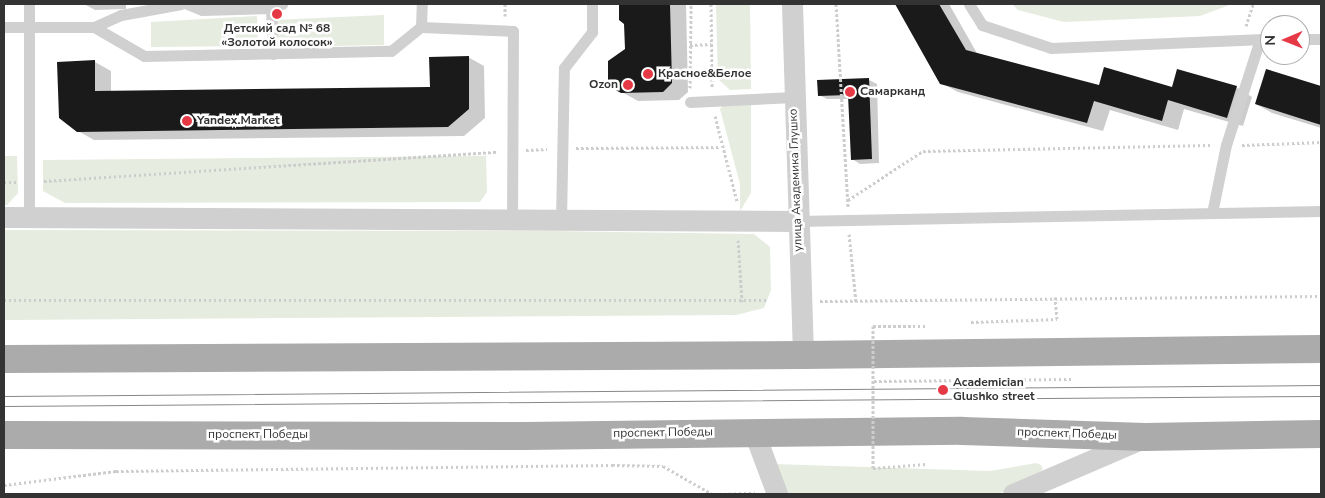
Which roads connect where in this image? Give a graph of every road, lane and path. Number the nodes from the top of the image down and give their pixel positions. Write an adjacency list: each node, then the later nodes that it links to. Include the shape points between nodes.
1 (29, 4): 14 (lane)
2 (181, 4): 15 (lane, via 122,15)
3 (186, 4): 12 (lane, via 202,10)
4 (282, 4): 12 (lane)
5 (422, 4): 16 (lane)
6 (592, 4): 28 (lane, via 592,32 564,68)
7 (691, 4): 20 (path)
8 (792, 4): 23 (street, улица Академика Глушко)
9 (836, 4): 32 (path)
10 (968, 4): 17 (lane, via 982,25 1051,48)
11 (1253, 4): 17 (path)
12 (271, 8): 22 (lane)
13 (4, 27): 14 (lane)
14 (30, 27): 15 (lane); 31 (lane)
15 (94, 27): 22 (lane, via 144,56)
16 (422, 27): 22 (lane, via 391,51); 29 (lane, via 513,31)
17 (1242, 39): 18 (lane)
18 (1260, 39)
19 (711, 44): 20 (path)
20 (690, 45): 24 (path)
21 (1260, 53): 26 (lane)
22 (273, 54)
23 (794, 97): 24 (lane); 40 (street, улица Академика Глушко)
24 (690, 102)
25 (1321, 142): 26 (path)
26 (1226, 145): 32 (path, via 923,151); 35 (lane)
27 (720, 147): 28 (path)
28 (562, 149): 29 (path); 39 (lane)
29 (513, 150): 31 (path); 38 (lane)
30 (4, 182): 31 (path)
31 (29, 182): 37 (lane)
32 (848, 200): 33 (path)
33 (849, 210)
34 (1321, 211): 35 (lane)
35 (1212, 213): 40 (lane)
36 (4, 217): 37 (street)
37 (29, 218): 38 (street)
38 (512, 219): 39 (street)
39 (561, 220): 40 (street)
40 (797, 220): 53 (street, улица Академика Глушко)
41 (738, 234): 48 (path)
42 (849, 234): 49 (path)
43 (1321, 296): 44 (path)
44 (1055, 297): 49 (path); 50 (path, via 1057,319)
45 (4, 300): 48 (path)
46 (767, 300): 48 (path)
47 (820, 301): 49 (path)
48 (742, 302)
49 (856, 302)
50 (971, 322)
51 (926, 326): 56 (path, bridge, via 873,326)
52 (1321, 349): 53 (main road)
53 (803, 355): 54 (main road)
54 (4, 359)
55 (1071, 379): 56 (path)
56 (874, 381): 61 (path, bridge, via 873,468)
57 (754, 432): 59 (main road, проспект Победы, via 524,436); 60 (main road, проспект Победы, via 962,431); 65 (street)
58 (1321, 434): 60 (main road, проспект Победы)
59 (4, 435)
60 (1146, 437): 66 (street)
61 (926, 464)
62 (4, 485): 63 (path, via 116,471 612,465 663,466)
63 (712, 494)
64 (718, 494): 65 (path)
65 (768, 494)
66 (1013, 494)

